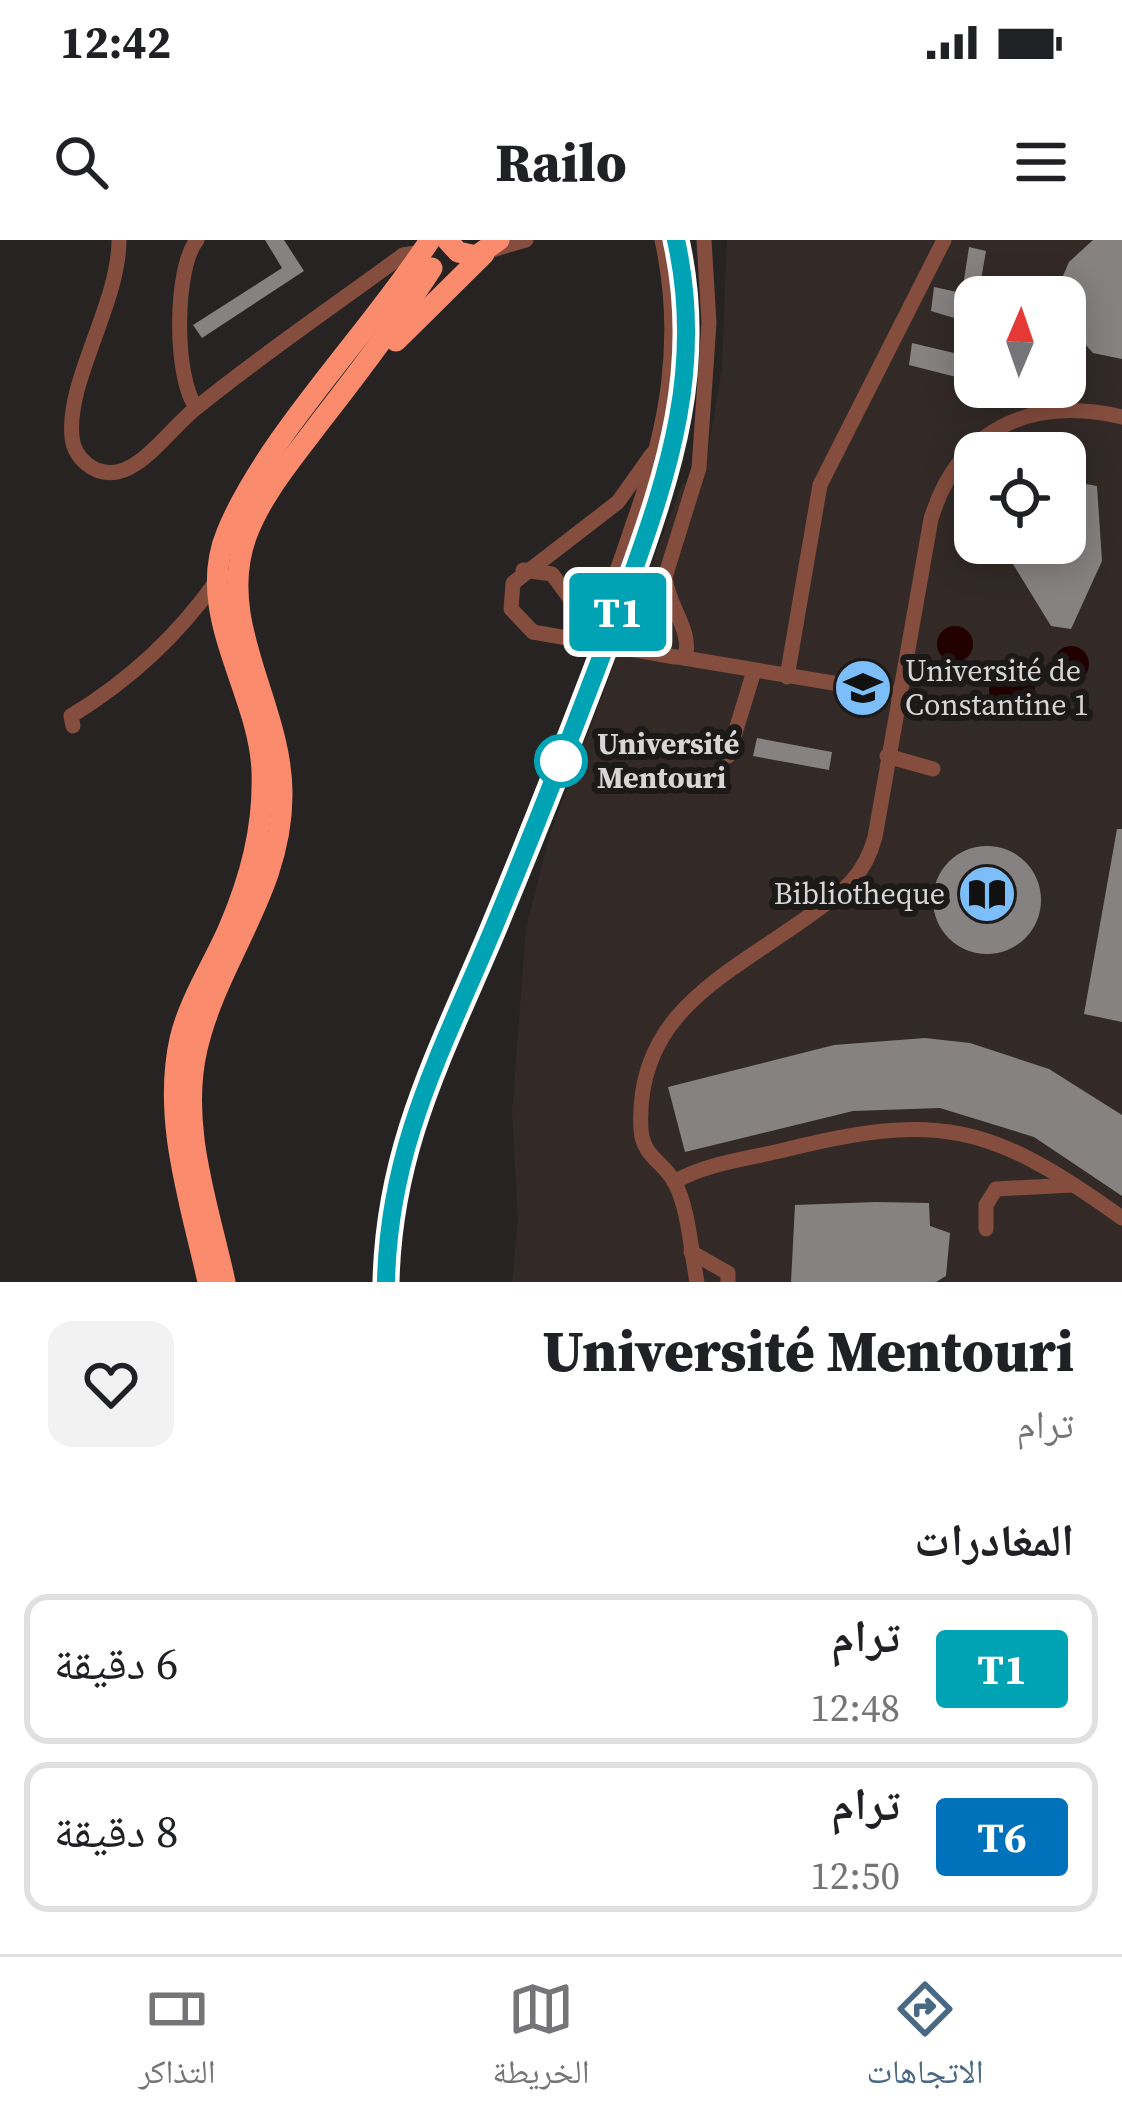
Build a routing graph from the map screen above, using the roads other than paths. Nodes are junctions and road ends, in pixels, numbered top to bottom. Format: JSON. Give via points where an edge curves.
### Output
{"nodes":[{"id":1,"x":119,"y":240,"type":"edge"},
{"id":2,"x":197,"y":240,"type":"edge"},
{"id":3,"x":447,"y":240,"type":"edge"},
{"id":4,"x":526,"y":240,"type":"edge"},
{"id":5,"x":662,"y":240,"type":"edge"},
{"id":6,"x":704,"y":240,"type":"edge"},
{"id":7,"x":944,"y":240,"type":"edge"},
{"id":8,"x":492,"y":248,"type":"edge"},
{"id":9,"x":428,"y":253,"type":"edge"},
{"id":10,"x":196,"y":407,"type":"junction"},
{"id":11,"x":1122,"y":416,"type":"edge"},
{"id":12,"x":662,"y":442,"type":"junction"},
{"id":13,"x":257,"y":514,"type":"junction"},
{"id":14,"x":523,"y":570,"type":"junction"},
{"id":15,"x":218,"y":578,"type":"junction"},
{"id":16,"x":680,"y":658,"type":"junction"},
{"id":17,"x":754,"y":671,"type":"junction"},
{"id":18,"x":787,"y":677,"type":"junction"},
{"id":19,"x":898,"y":694,"type":"junction"},
{"id":20,"x":74,"y":726,"type":"dead end"},
{"id":21,"x":728,"y":756,"type":"dead end"},
{"id":22,"x":887,"y":756,"type":"junction"},
{"id":23,"x":933,"y":769,"type":"dead end"},
{"id":24,"x":674,"y":1182,"type":"junction"},
{"id":25,"x":1076,"y":1185,"type":"junction"},
{"id":26,"x":1122,"y":1218,"type":"edge"},
{"id":27,"x":986,"y":1229,"type":"dead end"},
{"id":28,"x":691,"y":1252,"type":"junction"},
{"id":29,"x":208,"y":1282,"type":"edge"},
{"id":30,"x":225,"y":1282,"type":"edge"},
{"id":31,"x":697,"y":1282,"type":"edge"},
{"id":32,"x":728,"y":1282,"type":"edge"}],
"edges":[{"from":1,"to":10,"type":"street","via":[[72,421],[75,451],[93,469],[118,472]]},
{"from":2,"to":10,"type":"street","via":[[186,262],[179,351]]},
{"from":3,"to":8,"type":"highway","via":[[466,256]]},
{"from":4,"to":8,"type":"street"},
{"from":5,"to":12,"type":"street","via":[[674,335]]},
{"from":6,"to":16,"type":"street","via":[[709,323],[699,468],[665,578],[689,643]]},
{"from":7,"to":18,"type":"street","via":[[820,485]]},
{"from":8,"to":13,"type":"highway","via":[[397,340]]},
{"from":9,"to":10,"type":"street","via":[[403,255]]},
{"from":9,"to":13,"type":"highway"},
{"from":9,"to":15,"type":"highway","via":[[250,491],[226,534]]},
{"from":11,"to":19,"type":"street","via":[[1077,408],[1032,413],[992,432],[961,460],[931,519]]},
{"from":12,"to":14,"type":"street","via":[[618,502]]},
{"from":12,"to":14,"type":"street","via":[[597,610],[580,615],[552,574]]},
{"from":13,"to":30,"type":"highway","via":[[236,574],[238,611],[277,736],[281,831],[266,890],[213,1004],[193,1072],[194,1133]]},
{"from":14,"to":16,"type":"street","bridge":true,"via":[[510,602],[533,632]]},
{"from":15,"to":20,"type":"street","via":[[186,624],[71,716]]},
{"from":15,"to":29,"type":"highway","via":[[220,614],[262,769],[251,870],[185,1023],[176,1067],[179,1143]]},
{"from":16,"to":17,"type":"street"},
{"from":17,"to":18,"type":"street"},
{"from":17,"to":21,"type":"street"},
{"from":18,"to":19,"type":"street"},
{"from":19,"to":22,"type":"street"},
{"from":22,"to":23,"type":"street"},
{"from":22,"to":24,"type":"street","via":[[875,837],[858,878],[689,1004],[653,1046],[642,1137]]},
{"from":24,"to":25,"type":"street","via":[[865,1129],[916,1126],[976,1135]]},
{"from":24,"to":28,"type":"street"},
{"from":25,"to":26,"type":"street"},
{"from":25,"to":27,"type":"street","via":[[996,1189]]},
{"from":28,"to":31,"type":"street"},
{"from":28,"to":32,"type":"street","via":[[728,1273]]}]}
